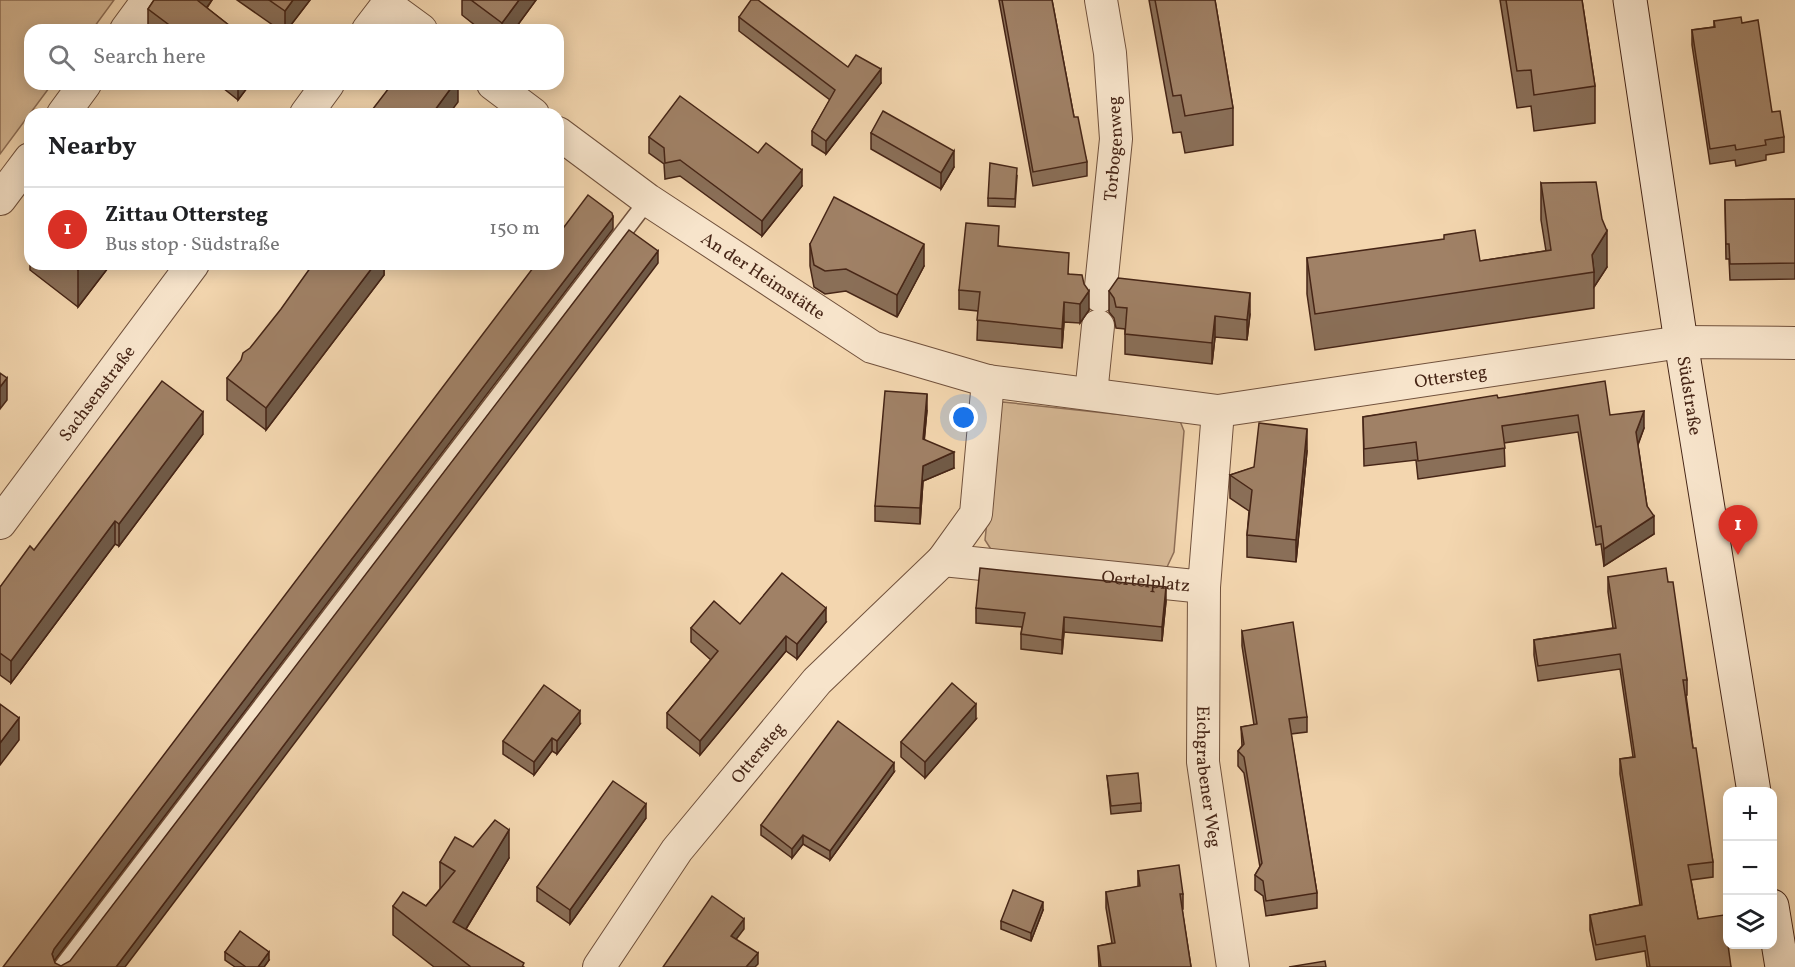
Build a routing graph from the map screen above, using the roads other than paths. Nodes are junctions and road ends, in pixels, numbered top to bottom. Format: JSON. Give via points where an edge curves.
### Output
{"nodes":[{"id":1,"x":148,"y":0,"type":"edge"},
{"id":2,"x":1101,"y":0,"type":"edge"},
{"id":3,"x":1630,"y":0,"type":"edge"},
{"id":4,"x":389,"y":2,"type":"edge"},
{"id":5,"x":130,"y":24,"type":"edge"},
{"id":6,"x":372,"y":24,"type":"edge"},
{"id":7,"x":414,"y":24,"type":"edge"},
{"id":8,"x":81,"y":90,"type":"edge"},
{"id":9,"x":324,"y":90,"type":"edge"},
{"id":10,"x":501,"y":90,"type":"edge"},
{"id":11,"x":68,"y":108,"type":"edge"},
{"id":12,"x":310,"y":108,"type":"edge"},
{"id":13,"x":525,"y":108,"type":"edge"},
{"id":14,"x":564,"y":137,"type":"edge"},
{"id":15,"x":24,"y":167,"type":"edge"},
{"id":16,"x":0,"y":199,"type":"edge"},
{"id":17,"x":648,"y":200,"type":"junction"},
{"id":18,"x":190,"y":270,"type":"edge"},
{"id":19,"x":1681,"y":342,"type":"junction"},
{"id":20,"x":1795,"y":343,"type":"edge"},
{"id":21,"x":988,"y":381,"type":"junction"},
{"id":22,"x":1091,"y":394,"type":"junction"},
{"id":23,"x":1218,"y":411,"type":"junction"},
{"id":24,"x":0,"y":523,"type":"edge"},
{"id":25,"x":943,"y":560,"type":"junction"},
{"id":26,"x":1204,"y":587,"type":"junction"},
{"id":27,"x":1753,"y":787,"type":"edge"},
{"id":28,"x":1777,"y":933,"type":"edge"},
{"id":29,"x":62,"y":967,"type":"edge"},
{"id":30,"x":599,"y":967,"type":"edge"},
{"id":31,"x":1233,"y":967,"type":"edge"},
{"id":32,"x":1782,"y":967,"type":"edge"}],
"edges":[{"from":1,"to":5,"type":"street"},
{"from":2,"to":22,"type":"street","name":"Torbogenweg","via":[[1110,53],[1116,139]]},
{"from":3,"to":19,"type":"main road","name":"Südstraße"},
{"from":4,"to":6,"type":"street"},
{"from":4,"to":7,"type":"street"},
{"from":8,"to":11,"type":"street"},
{"from":9,"to":12,"type":"street"},
{"from":10,"to":13,"type":"street"},
{"from":14,"to":17,"type":"street","name":"An der Heimstätte"},
{"from":15,"to":16,"type":"street"},
{"from":17,"to":21,"type":"street","name":"An der Heimstätte","via":[[872,347]]},
{"from":17,"to":29,"type":"lane"},
{"from":18,"to":24,"type":"street","name":"Sachsenstraße"},
{"from":19,"to":20,"type":"street","name":"Ottersteg"},
{"from":19,"to":23,"type":"street","name":"Ottersteg"},
{"from":19,"to":27,"type":"main road","name":"Südstraße"},
{"from":21,"to":22,"type":"street"},
{"from":21,"to":25,"type":"street","via":[[976,514]]},
{"from":22,"to":23,"type":"street"},
{"from":23,"to":26,"type":"street","name":"Oertelplatz"},
{"from":25,"to":26,"type":"street","name":"Oertelplatz"},
{"from":25,"to":30,"type":"street","name":"Ottersteg","via":[[817,681],[677,850]]},
{"from":26,"to":31,"type":"street","name":"Eichgrabener Weg","via":[[1203,762]]},
{"from":28,"to":32,"type":"main road"}]}
